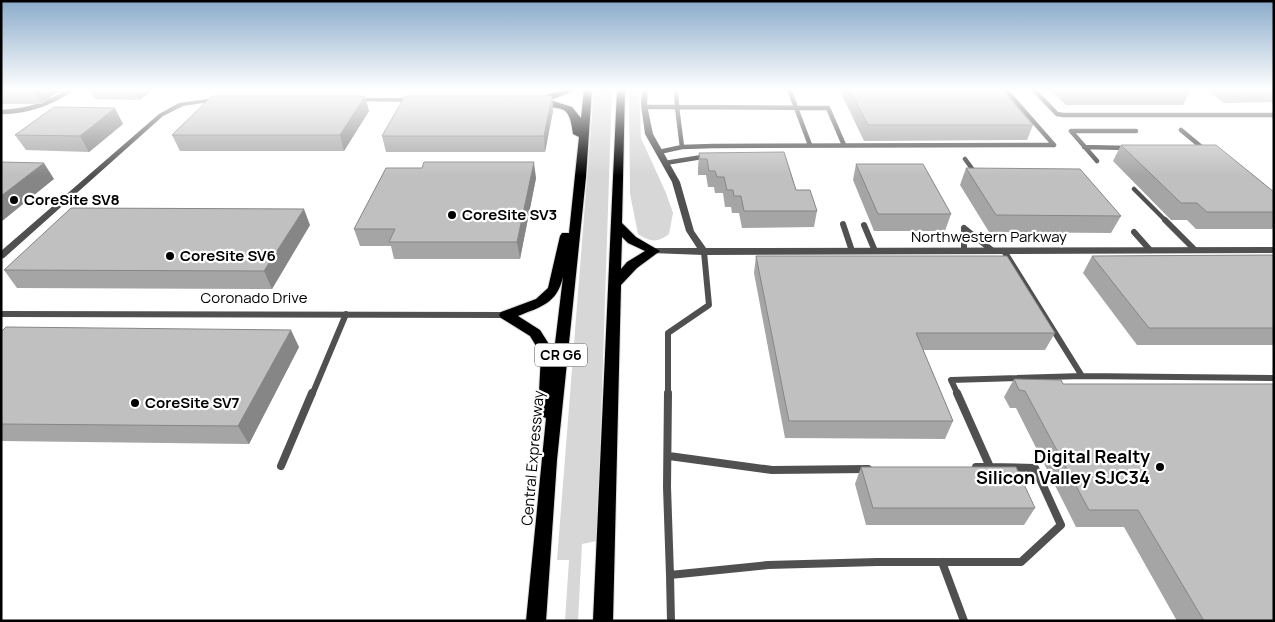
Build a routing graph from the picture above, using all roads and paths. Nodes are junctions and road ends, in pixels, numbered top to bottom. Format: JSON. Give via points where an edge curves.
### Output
{"nodes":[{"id":1,"x":158,"y":118,"type":"edge"},
{"id":2,"x":576,"y":118,"type":"edge"},
{"id":3,"x":585,"y":118,"type":"edge"},
{"id":4,"x":619,"y":118,"type":"edge"},
{"id":5,"x":647,"y":118,"type":"edge"},
{"id":6,"x":678,"y":118,"type":"edge"},
{"id":7,"x":800,"y":118,"type":"edge"},
{"id":8,"x":832,"y":118,"type":"edge"},
{"id":9,"x":1030,"y":118,"type":"edge"},
{"id":10,"x":1181,"y":130,"type":"dead end"},
{"id":11,"x":1136,"y":131,"type":"dead end"},
{"id":12,"x":810,"y":145,"type":"junction"},
{"id":13,"x":844,"y":145,"type":"junction"},
{"id":14,"x":682,"y":147,"type":"junction"},
{"id":15,"x":1084,"y":148,"type":"junction"},
{"id":16,"x":1131,"y":148,"type":"edge"},
{"id":17,"x":1194,"y":148,"type":"edge"},
{"id":18,"x":1202,"y":148,"type":"junction"},
{"id":19,"x":659,"y":152,"type":"junction"},
{"id":20,"x":1209,"y":154,"type":"edge"},
{"id":21,"x":702,"y":157,"type":"edge"},
{"id":22,"x":965,"y":159,"type":"dead end"},
{"id":23,"x":1097,"y":161,"type":"dead end"},
{"id":24,"x":665,"y":163,"type":"junction"},
{"id":25,"x":580,"y":177,"type":"junction"},
{"id":26,"x":978,"y":177,"type":"edge"},
{"id":27,"x":1134,"y":189,"type":"dead end"},
{"id":28,"x":616,"y":223,"type":"junction"},
{"id":29,"x":843,"y":224,"type":"dead end"},
{"id":30,"x":864,"y":225,"type":"dead end"},
{"id":31,"x":1134,"y":232,"type":"dead end"},
{"id":32,"x":1150,"y":250,"type":"junction"},
{"id":33,"x":1195,"y":250,"type":"junction"},
{"id":34,"x":1274,"y":250,"type":"edge"},
{"id":35,"x":654,"y":251,"type":"junction"},
{"id":36,"x":852,"y":251,"type":"junction"},
{"id":37,"x":875,"y":251,"type":"junction"},
{"id":38,"x":964,"y":251,"type":"junction"},
{"id":39,"x":993,"y":251,"type":"junction"},
{"id":40,"x":1004,"y":251,"type":"junction"},
{"id":41,"x":704,"y":252,"type":"junction"},
{"id":42,"x":1,"y":256,"type":"edge"},
{"id":43,"x":614,"y":285,"type":"junction"},
{"id":44,"x":1,"y":314,"type":"edge"},
{"id":45,"x":346,"y":314,"type":"junction"},
{"id":46,"x":506,"y":315,"type":"junction"},
{"id":47,"x":1082,"y":376,"type":"junction"},
{"id":48,"x":1274,"y":378,"type":"edge"},
{"id":49,"x":669,"y":456,"type":"junction"},
{"id":50,"x":549,"y":460,"type":"junction"},
{"id":51,"x":280,"y":466,"type":"dead end"},
{"id":52,"x":970,"y":467,"type":"edge"},
{"id":53,"x":990,"y":467,"type":"junction"},
{"id":54,"x":881,"y":468,"type":"edge"},
{"id":55,"x":942,"y":562,"type":"junction"},
{"id":56,"x":670,"y":575,"type":"junction"},
{"id":57,"x":536,"y":621,"type":"edge"},
{"id":58,"x":603,"y":621,"type":"edge"},
{"id":59,"x":671,"y":621,"type":"edge"},
{"id":60,"x":964,"y":621,"type":"edge"}],
"edges":[{"from":1,"to":42,"type":"street"},
{"from":2,"to":25,"type":"highway"},
{"from":3,"to":25,"type":"highway","name":"Central Expressway","number":"CR G6"},
{"from":4,"to":28,"type":"highway"},
{"from":5,"to":19,"type":"street","via":[[649,134]]},
{"from":6,"to":14,"type":"lane"},
{"from":7,"to":12,"type":"lane"},
{"from":8,"to":13,"type":"lane"},
{"from":9,"to":13,"type":"lane","via":[[1054,145]]},
{"from":10,"to":18,"type":"lane"},
{"from":11,"to":15,"type":"lane","via":[[1072,131]]},
{"from":12,"to":13,"type":"lane"},
{"from":12,"to":14,"type":"lane"},
{"from":14,"to":19,"type":"lane"},
{"from":15,"to":16,"type":"lane"},
{"from":15,"to":23,"type":"lane"},
{"from":17,"to":18,"type":"lane"},
{"from":18,"to":20,"type":"lane"},
{"from":19,"to":24,"type":"street"},
{"from":21,"to":24,"type":"lane"},
{"from":22,"to":26,"type":"lane"},
{"from":24,"to":41,"type":"street","via":[[676,182],[690,231]]},
{"from":25,"to":46,"type":"highway","via":[[554,289],[540,302]]},
{"from":25,"to":50,"type":"highway","name":"Central Expressway","number":"CR G6"},
{"from":27,"to":33,"type":"lane"},
{"from":28,"to":35,"type":"highway","via":[[632,240]]},
{"from":28,"to":43,"type":"highway"},
{"from":29,"to":36,"type":"lane"},
{"from":30,"to":37,"type":"lane"},
{"from":31,"to":32,"type":"lane"},
{"from":32,"to":33,"type":"street","name":"Northwestern Parkway"},
{"from":32,"to":40,"type":"street","name":"Northwestern Parkway"},
{"from":33,"to":34,"type":"street","name":"Northwestern Parkway"},
{"from":35,"to":41,"type":"street","name":"Northwestern Parkway"},
{"from":35,"to":43,"type":"highway","via":[[632,265]]},
{"from":36,"to":37,"type":"street","name":"Northwestern Parkway"},
{"from":36,"to":41,"type":"street","name":"Northwestern Parkway"},
{"from":37,"to":38,"type":"street","name":"Northwestern Parkway"},
{"from":38,"to":39,"type":"street","name":"Northwestern Parkway"},
{"from":38,"to":39,"type":"lane","via":[[964,228]]},
{"from":39,"to":40,"type":"street","name":"Northwestern Parkway"},
{"from":40,"to":47,"type":"lane"},
{"from":41,"to":49,"type":"lane","via":[[709,305],[668,333]]},
{"from":43,"to":58,"type":"highway"},
{"from":44,"to":45,"type":"street","name":"Coronado Drive"},
{"from":45,"to":46,"type":"street","name":"Coronado Drive"},
{"from":45,"to":51,"type":"lane"},
{"from":46,"to":50,"type":"highway","via":[[535,332],[548,354],[545,443]]},
{"from":47,"to":48,"type":"lane"},
{"from":47,"to":53,"type":"lane","via":[[951,380]]},
{"from":49,"to":54,"type":"lane","via":[[772,470]]},
{"from":49,"to":56,"type":"lane"},
{"from":50,"to":57,"type":"highway","name":"Central Expressway","number":"CR G6"},
{"from":52,"to":53,"type":"lane"},
{"from":53,"to":55,"type":"lane","via":[[1035,468],[1061,525],[1021,562]]},
{"from":55,"to":56,"type":"lane","via":[[768,565]]},
{"from":55,"to":60,"type":"lane"},
{"from":56,"to":59,"type":"lane"}]}
